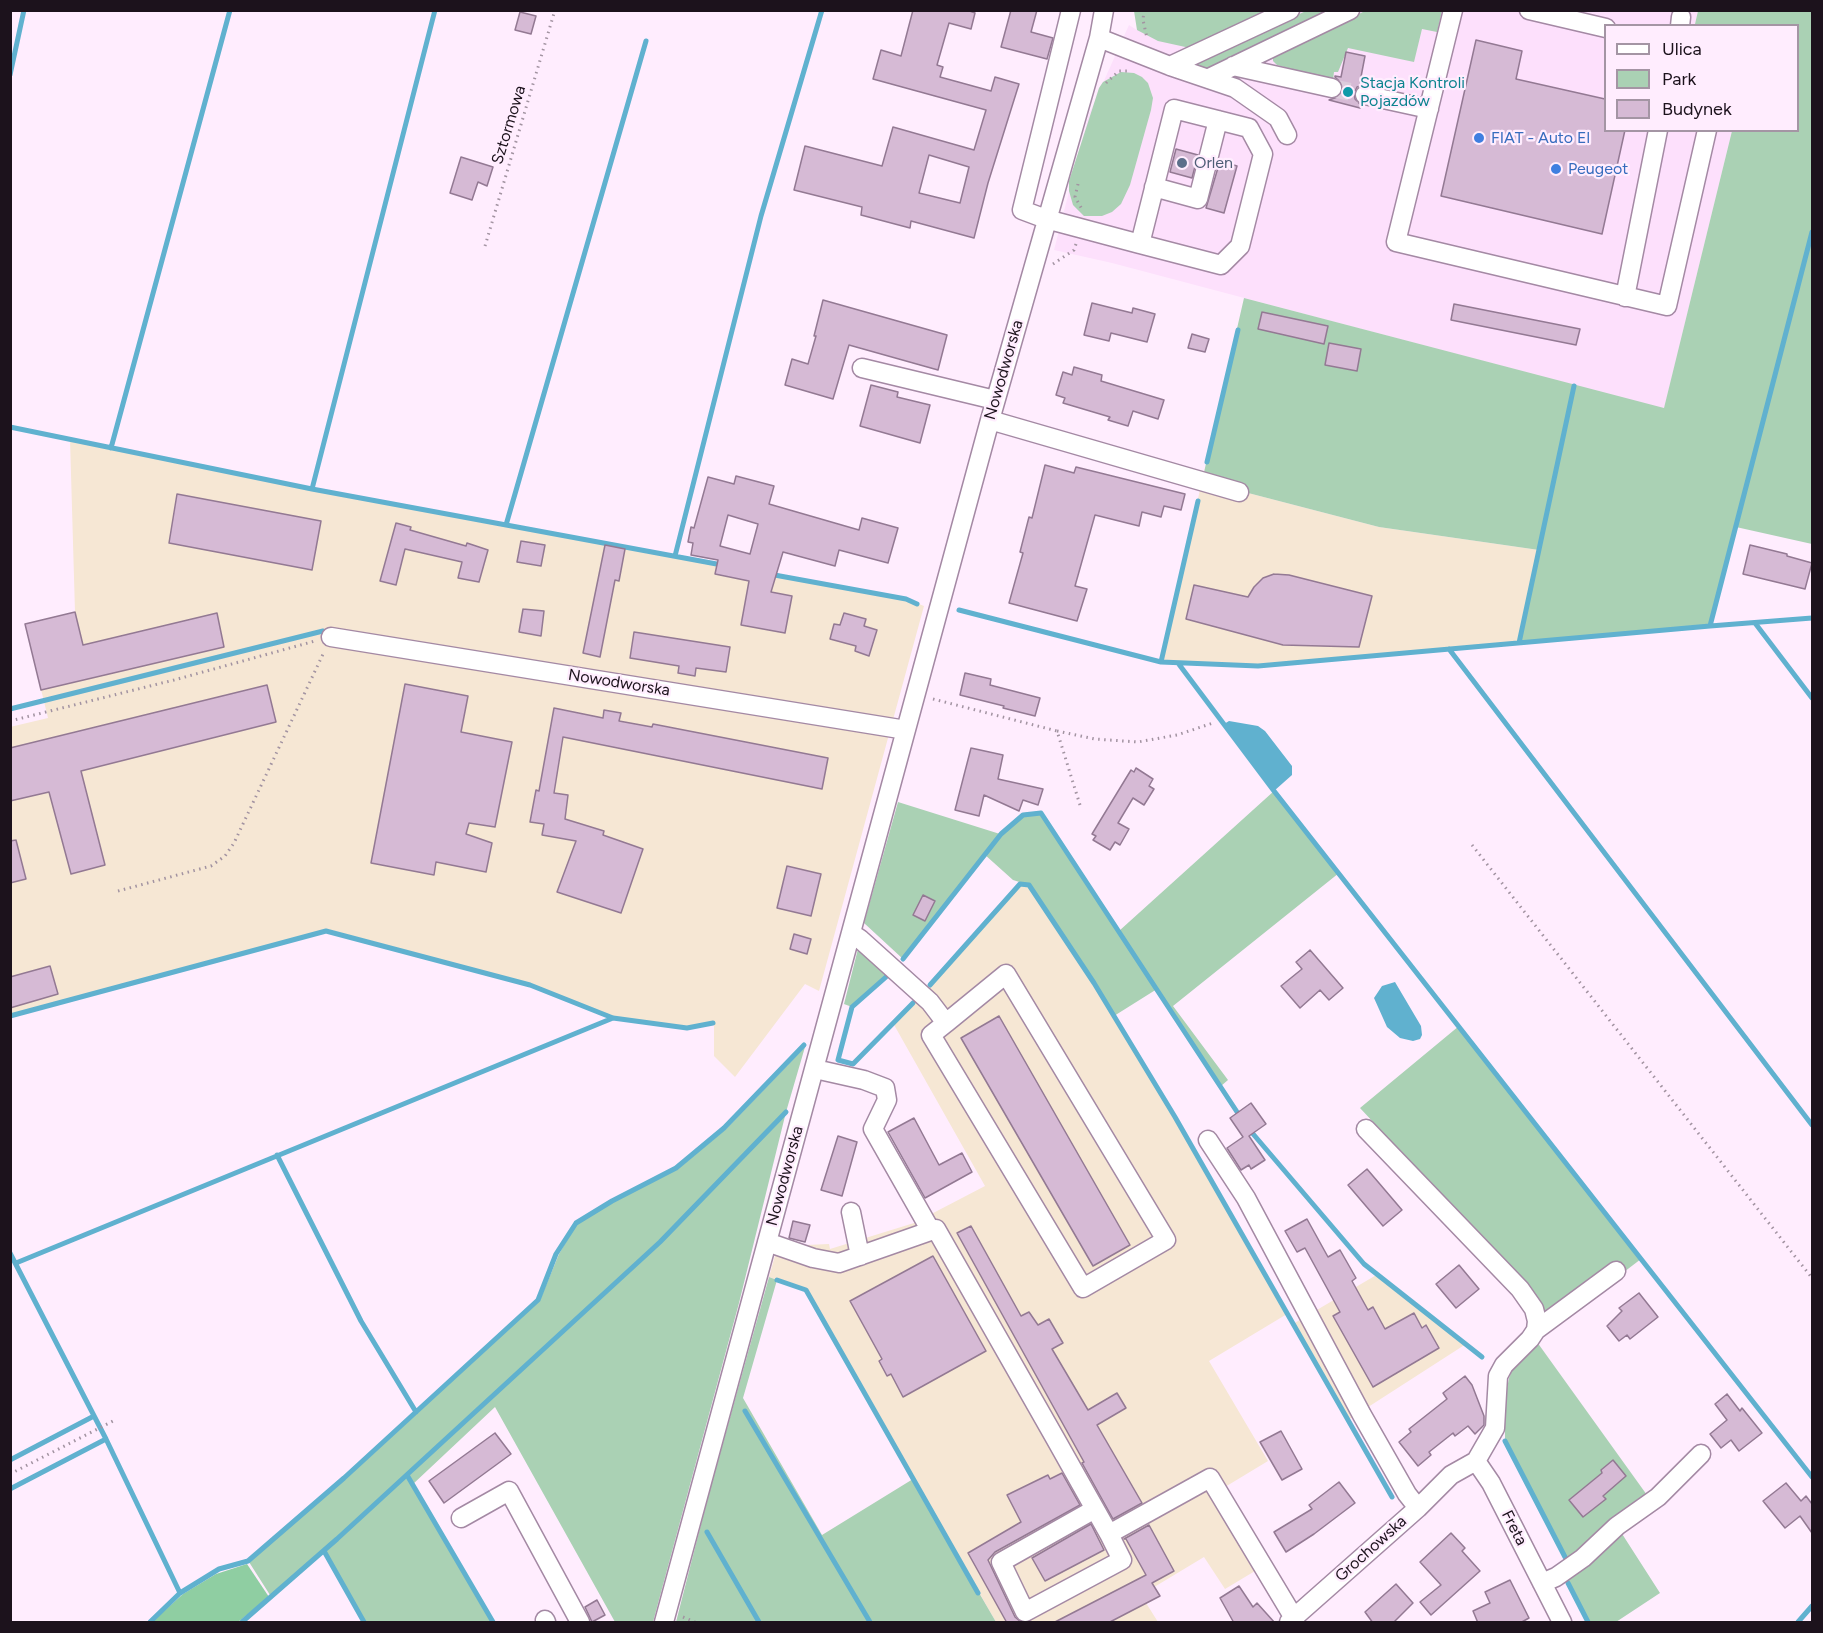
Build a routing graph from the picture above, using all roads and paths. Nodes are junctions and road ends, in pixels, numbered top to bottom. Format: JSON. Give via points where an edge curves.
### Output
{"nodes":[{"id":1,"x":555,"y":10,"type":"edge"},
{"id":2,"x":1071,"y":10,"type":"edge"},
{"id":3,"x":1104,"y":10,"type":"edge"},
{"id":4,"x":1115,"y":10,"type":"edge"},
{"id":5,"x":1144,"y":10,"type":"edge"},
{"id":6,"x":1290,"y":10,"type":"edge"},
{"id":7,"x":1350,"y":10,"type":"edge"},
{"id":8,"x":1453,"y":10,"type":"edge"},
{"id":9,"x":1529,"y":10,"type":"edge"},
{"id":10,"x":1604,"y":28,"type":"edge"},
{"id":11,"x":1099,"y":38,"type":"junction"},
{"id":12,"x":1143,"y":54,"type":"junction"},
{"id":13,"x":1170,"y":66,"type":"junction"},
{"id":14,"x":1233,"y":66,"type":"junction"},
{"id":15,"x":1209,"y":78,"type":"junction"},
{"id":16,"x":1106,"y":83,"type":"dead end"},
{"id":17,"x":1332,"y":88,"type":"tunnel mouth"},
{"id":18,"x":1365,"y":95,"type":"tunnel mouth"},
{"id":19,"x":1429,"y":109,"type":"junction"},
{"id":20,"x":1218,"y":120,"type":"junction"},
{"id":21,"x":1658,"y":132,"type":"edge"},
{"id":22,"x":1707,"y":132,"type":"edge"},
{"id":23,"x":1287,"y":135,"type":"dead end"},
{"id":24,"x":1079,"y":174,"type":"dead end"},
{"id":25,"x":1154,"y":187,"type":"junction"},
{"id":26,"x":1046,"y":219,"type":"junction"},
{"id":27,"x":1079,"y":228,"type":"junction"},
{"id":28,"x":1140,"y":244,"type":"junction"},
{"id":29,"x":485,"y":246,"type":"dead end"},
{"id":30,"x":1050,"y":271,"type":"dead end"},
{"id":31,"x":1625,"y":297,"type":"junction"},
{"id":32,"x":862,"y":368,"type":"dead end"},
{"id":33,"x":995,"y":400,"type":"junction"},
{"id":34,"x":990,"y":420,"type":"junction"},
{"id":35,"x":1239,"y":492,"type":"dead end"},
{"id":36,"x":331,"y":637,"type":"junction"},
{"id":37,"x":915,"y":694,"type":"junction"},
{"id":38,"x":10,"y":721,"type":"edge"},
{"id":39,"x":1213,"y":723,"type":"dead end"},
{"id":40,"x":906,"y":730,"type":"junction"},
{"id":41,"x":1057,"y":731,"type":"junction"},
{"id":42,"x":1080,"y":805,"type":"dead end"},
{"id":43,"x":1472,"y":844,"type":"dead end"},
{"id":44,"x":118,"y":891,"type":"dead end"},
{"id":45,"x":852,"y":933,"type":"junction"},
{"id":46,"x":946,"y":1023,"type":"junction"},
{"id":47,"x":815,"y":1069,"type":"junction"},
{"id":48,"x":1366,"y":1129,"type":"dead end"},
{"id":49,"x":1208,"y":1140,"type":"dead end"},
{"id":50,"x":851,"y":1212,"type":"dead end"},
{"id":51,"x":931,"y":1232,"type":"junction"},
{"id":52,"x":767,"y":1242,"type":"junction"},
{"id":53,"x":860,"y":1256,"type":"junction"},
{"id":54,"x":1616,"y":1271,"type":"dead end"},
{"id":55,"x":1812,"y":1278,"type":"edge"},
{"id":56,"x":1536,"y":1330,"type":"junction"},
{"id":57,"x":112,"y":1421,"type":"dead end"},
{"id":58,"x":1701,"y":1454,"type":"dead end"},
{"id":59,"x":1476,"y":1461,"type":"junction"},
{"id":60,"x":10,"y":1474,"type":"edge"},
{"id":61,"x":1418,"y":1508,"type":"junction"},
{"id":62,"x":1095,"y":1509,"type":"junction"},
{"id":63,"x":461,"y":1518,"type":"dead end"},
{"id":64,"x":1108,"y":1534,"type":"junction"},
{"id":65,"x":1542,"y":1583,"type":"junction"},
{"id":66,"x":1292,"y":1620,"type":"edge"},
{"id":67,"x":580,"y":1623,"type":"edge"},
{"id":68,"x":664,"y":1623,"type":"edge"},
{"id":69,"x":1562,"y":1623,"type":"edge"}],
"edges":[{"from":1,"to":29,"type":"path","name":"Sztormowa"},
{"from":2,"to":26,"type":"street","via":[[1022,210]]},
{"from":3,"to":11,"type":"street","name":"Nowodworska"},
{"from":4,"to":11,"type":"street"},
{"from":5,"to":12,"type":"path","via":[[1147,39]]},
{"from":6,"to":13,"type":"street"},
{"from":7,"to":14,"type":"street"},
{"from":8,"to":19,"type":"street"},
{"from":9,"to":10,"type":"street"},
{"from":11,"to":12,"type":"street"},
{"from":11,"to":26,"type":"street","name":"Nowodworska"},
{"from":12,"to":13,"type":"street"},
{"from":12,"to":16,"type":"path","via":[[1135,71],[1119,71]]},
{"from":13,"to":15,"type":"street"},
{"from":14,"to":15,"type":"street"},
{"from":14,"to":17,"type":"street"},
{"from":15,"to":23,"type":"street","via":[[1235,88],[1278,118]]},
{"from":18,"to":19,"type":"street"},
{"from":19,"to":31,"type":"street","via":[[1396,242]]},
{"from":20,"to":25,"type":"street","via":[[1174,109]]},
{"from":20,"to":25,"type":"street","via":[[1198,199]]},
{"from":20,"to":28,"type":"street","via":[[1249,128],[1263,154],[1240,246],[1221,265]]},
{"from":21,"to":31,"type":"street"},
{"from":22,"to":31,"type":"street","via":[[1667,306]]},
{"from":24,"to":27,"type":"path","via":[[1075,197],[1084,212]]},
{"from":25,"to":28,"type":"street"},
{"from":26,"to":27,"type":"street"},
{"from":26,"to":33,"type":"street","name":"Nowodworska"},
{"from":27,"to":28,"type":"street"},
{"from":27,"to":30,"type":"path","via":[[1074,250],[1053,264]]},
{"from":32,"to":33,"type":"street"},
{"from":33,"to":34,"type":"street","name":"Nowodworska"},
{"from":34,"to":35,"type":"street"},
{"from":34,"to":37,"type":"street","name":"Nowodworska"},
{"from":36,"to":38,"type":"path"},
{"from":36,"to":40,"type":"street","name":"Nowodworska"},
{"from":36,"to":44,"type":"path","via":[[225,856],[211,866]]},
{"from":37,"to":40,"type":"street","name":"Nowodworska"},
{"from":37,"to":41,"type":"path"},
{"from":39,"to":41,"type":"path","via":[[1138,742]]},
{"from":40,"to":45,"type":"street","name":"Nowodworska"},
{"from":41,"to":42,"type":"path"},
{"from":43,"to":55,"type":"path"},
{"from":45,"to":46,"type":"street","via":[[930,1002]]},
{"from":45,"to":47,"type":"street","name":"Nowodworska"},
{"from":46,"to":46,"type":"street","via":[[1006,974],[1166,1240],[1083,1288],[932,1035]]},
{"from":47,"to":51,"type":"street","via":[[885,1088],[887,1100],[873,1129]]},
{"from":47,"to":52,"type":"street","name":"Nowodworska"},
{"from":48,"to":56,"type":"street","via":[[1520,1289],[1534,1309]]},
{"from":49,"to":61,"type":"street","via":[[1246,1198],[1362,1415]]},
{"from":50,"to":53,"type":"street"},
{"from":51,"to":53,"type":"street"},
{"from":51,"to":62,"type":"street","via":[[936,1229]]},
{"from":52,"to":53,"type":"street","via":[[839,1263]]},
{"from":52,"to":68,"type":"street","name":"Nowodworska"},
{"from":54,"to":56,"type":"street"},
{"from":56,"to":59,"type":"street","via":[[1498,1376],[1495,1428]]},
{"from":57,"to":60,"type":"path"},
{"from":58,"to":65,"type":"street","via":[[1658,1497],[1617,1526],[1583,1558]]},
{"from":59,"to":61,"type":"street","name":"Grochowska","via":[[1451,1474]]},
{"from":59,"to":65,"type":"street","name":"Freta"},
{"from":61,"to":66,"type":"street","name":"Grochowska"},
{"from":62,"to":64,"type":"street"},
{"from":62,"to":64,"type":"street","via":[[1000,1562],[1025,1612],[1122,1560]]},
{"from":63,"to":67,"type":"street","via":[[509,1491]]},
{"from":64,"to":66,"type":"street","via":[[1210,1478]]},
{"from":65,"to":69,"type":"street","name":"Freta"}]}
